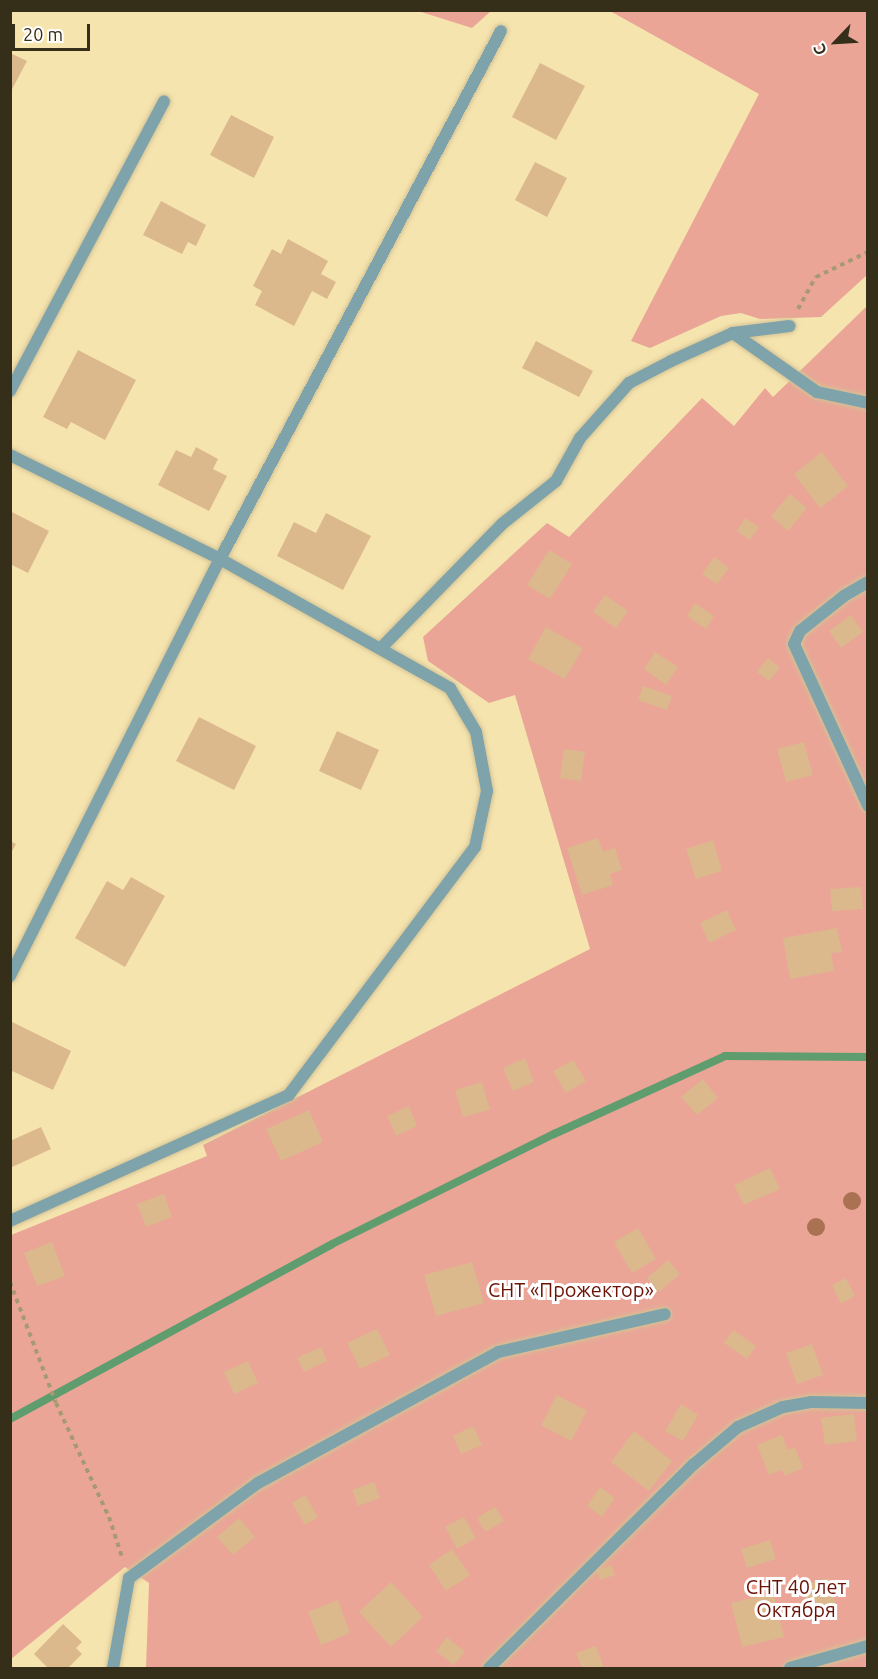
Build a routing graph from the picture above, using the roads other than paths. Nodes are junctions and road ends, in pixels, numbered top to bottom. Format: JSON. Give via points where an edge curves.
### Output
{"nodes":[{"id":1,"x":501,"y":31,"type":"dead end"},
{"id":2,"x":164,"y":101,"type":"dead end"},
{"id":3,"x":790,"y":326,"type":"road end"},
{"id":4,"x":733,"y":333,"type":"junction"},
{"id":5,"x":10,"y":392,"type":"edge"},
{"id":6,"x":867,"y":403,"type":"edge"},
{"id":7,"x":10,"y":455,"type":"edge"},
{"id":8,"x":220,"y":559,"type":"junction"},
{"id":9,"x":867,"y":582,"type":"edge"},
{"id":10,"x":381,"y":648,"type":"junction"},
{"id":11,"x":867,"y":806,"type":"edge"},
{"id":12,"x":10,"y":976,"type":"edge"},
{"id":13,"x":10,"y":1221,"type":"edge"},
{"id":14,"x":665,"y":1314,"type":"dead end"},
{"id":15,"x":867,"y":1402,"type":"edge"},
{"id":16,"x":867,"y":1646,"type":"edge"},
{"id":17,"x":113,"y":1668,"type":"edge"},
{"id":18,"x":489,"y":1668,"type":"edge"},
{"id":19,"x":790,"y":1668,"type":"edge"}],
"edges":[{"from":1,"to":8,"type":"lane"},
{"from":2,"to":5,"type":"lane"},
{"from":3,"to":4,"type":"lane"},
{"from":4,"to":6,"type":"lane","via":[[817,392]]},
{"from":4,"to":10,"type":"lane","via":[[629,383],[580,438],[556,481],[502,524]]},
{"from":7,"to":8,"type":"lane"},
{"from":8,"to":10,"type":"lane"},
{"from":8,"to":12,"type":"lane"},
{"from":9,"to":11,"type":"lane","via":[[800,631],[794,644]]},
{"from":10,"to":13,"type":"lane","via":[[450,688],[476,732],[487,791],[475,847],[289,1095]]},
{"from":14,"to":17,"type":"lane","via":[[498,1352],[258,1483],[129,1578]]},
{"from":15,"to":18,"type":"lane","via":[[811,1402],[783,1407],[738,1427],[693,1465]]},
{"from":16,"to":19,"type":"lane"}]}
